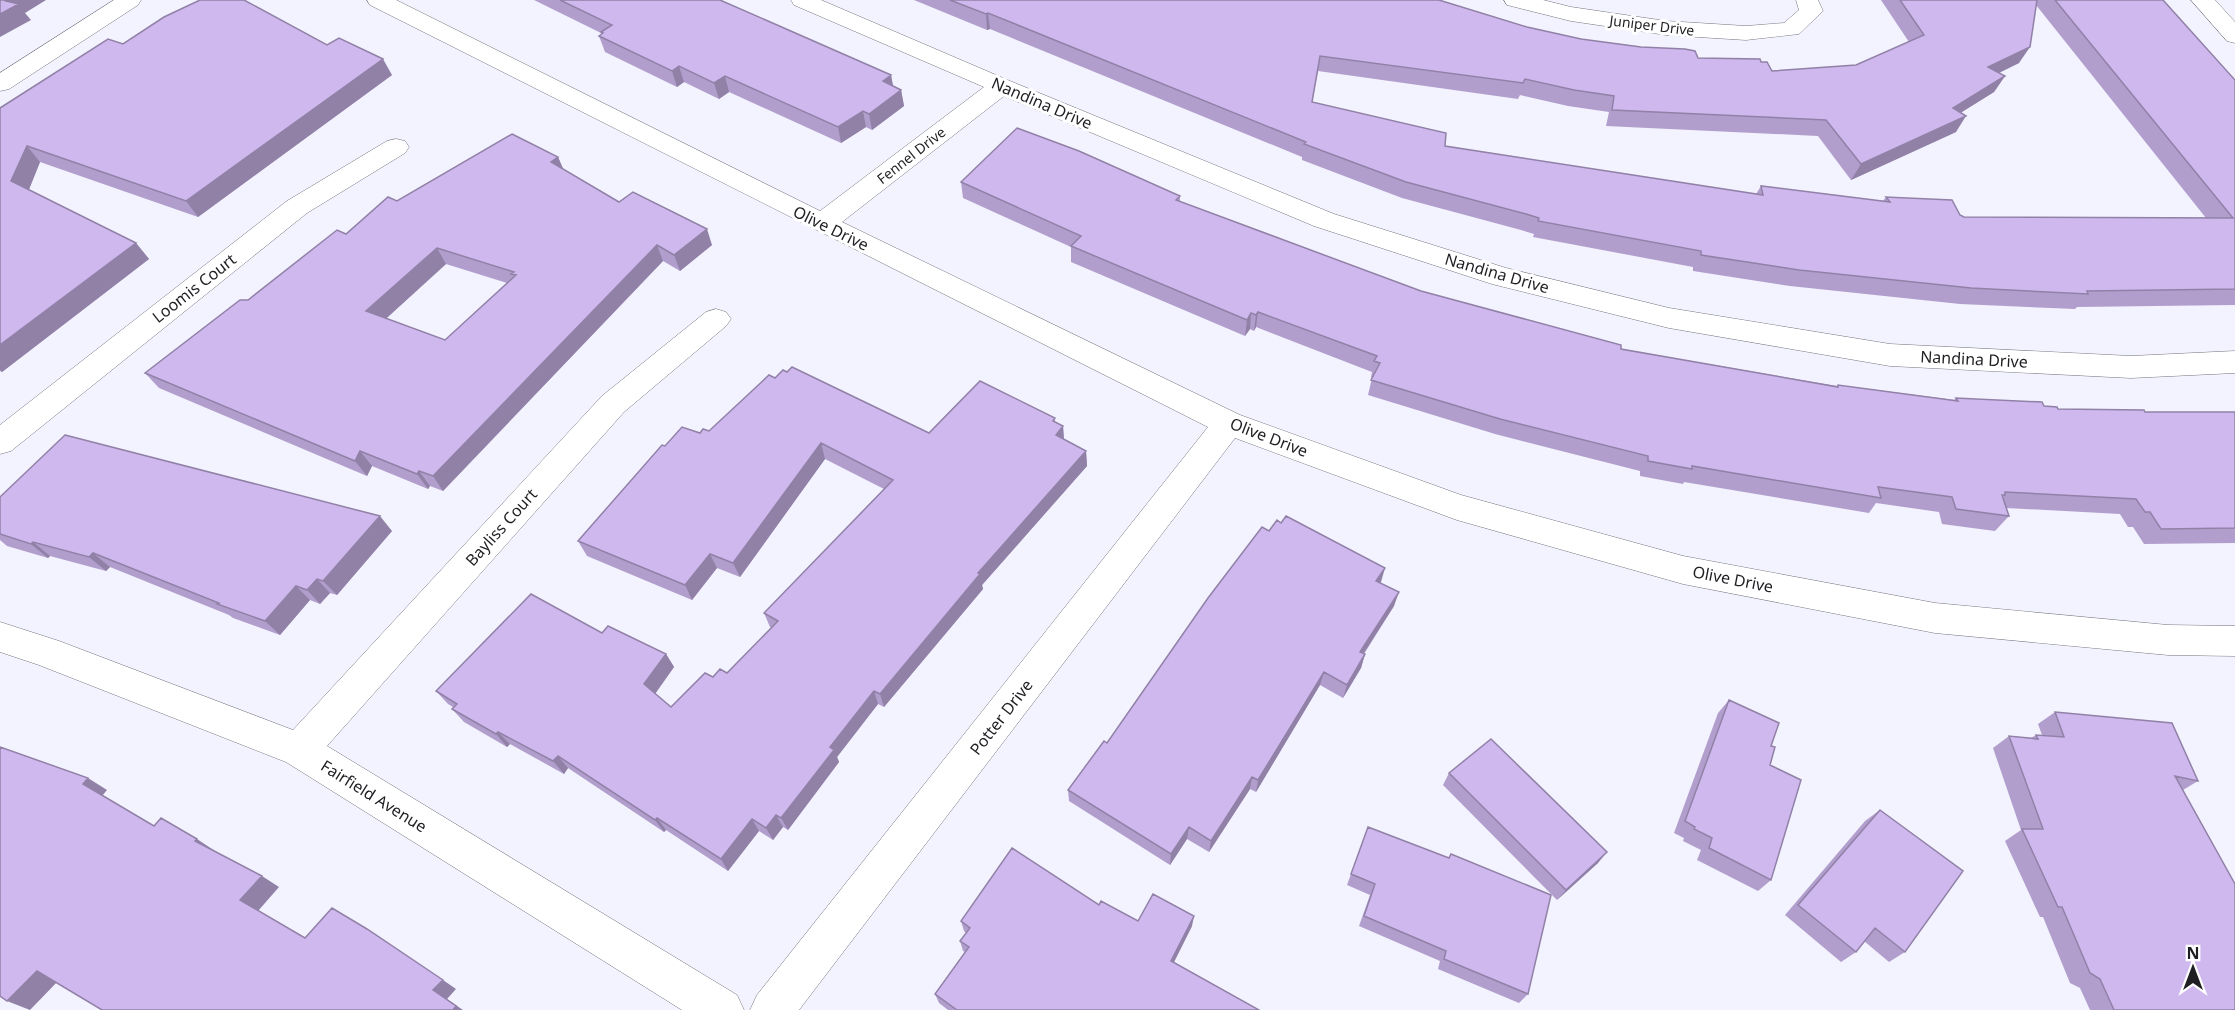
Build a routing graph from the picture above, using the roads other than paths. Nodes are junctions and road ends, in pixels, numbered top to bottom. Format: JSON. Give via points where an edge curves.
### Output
{"nodes":[{"id":1,"x":130,"y":0,"type":"edge"},
{"id":2,"x":378,"y":0,"type":"edge"},
{"id":3,"x":802,"y":0,"type":"edge"},
{"id":4,"x":1515,"y":0,"type":"edge"},
{"id":5,"x":1807,"y":0,"type":"edge"},
{"id":6,"x":2202,"y":0,"type":"edge"},
{"id":7,"x":2235,"y":36,"type":"edge"},
{"id":8,"x":0,"y":84,"type":"edge"},
{"id":9,"x":1001,"y":86,"type":"junction"},
{"id":10,"x":396,"y":147,"type":"dead end"},
{"id":11,"x":822,"y":224,"type":"junction"},
{"id":12,"x":716,"y":319,"type":"dead end"},
{"id":13,"x":2235,"y":362,"type":"edge"},
{"id":14,"x":1229,"y":423,"type":"junction"},
{"id":15,"x":0,"y":442,"type":"edge"},
{"id":16,"x":0,"y":637,"type":"edge"},
{"id":17,"x":2235,"y":641,"type":"edge"},
{"id":18,"x":299,"y":750,"type":"junction"},
{"id":19,"x":722,"y":1010,"type":"edge"},
{"id":20,"x":772,"y":1010,"type":"edge"}],
"edges":[{"from":1,"to":8,"type":"street"},
{"from":2,"to":11,"type":"street","name":"Olive Drive"},
{"from":3,"to":9,"type":"street","name":"Nandina Drive"},
{"from":4,"to":5,"type":"street","name":"Juniper Drive","via":[[1571,14],[1666,28],[1746,33],[1791,29],[1811,11]]},
{"from":6,"to":7,"type":"street"},
{"from":9,"to":11,"type":"street","name":"Fennel Drive"},
{"from":9,"to":13,"type":"street","name":"Nandina Drive","via":[[1324,220],[1502,277],[1669,318],[1890,354],[2131,367]]},
{"from":10,"to":15,"type":"street","name":"Loomis Court","via":[[297,207]]},
{"from":11,"to":14,"type":"street","name":"Olive Drive"},
{"from":12,"to":18,"type":"street","name":"Bayliss Court","via":[[613,404]]},
{"from":14,"to":17,"type":"street","name":"Olive Drive","via":[[1457,507],[1683,570],[1935,618],[2168,639]]},
{"from":14,"to":20,"type":"street","name":"Potter Drive"},
{"from":16,"to":18,"type":"street","name":"Fairfield Avenue"},
{"from":18,"to":19,"type":"street","name":"Fairfield Avenue"}]}
